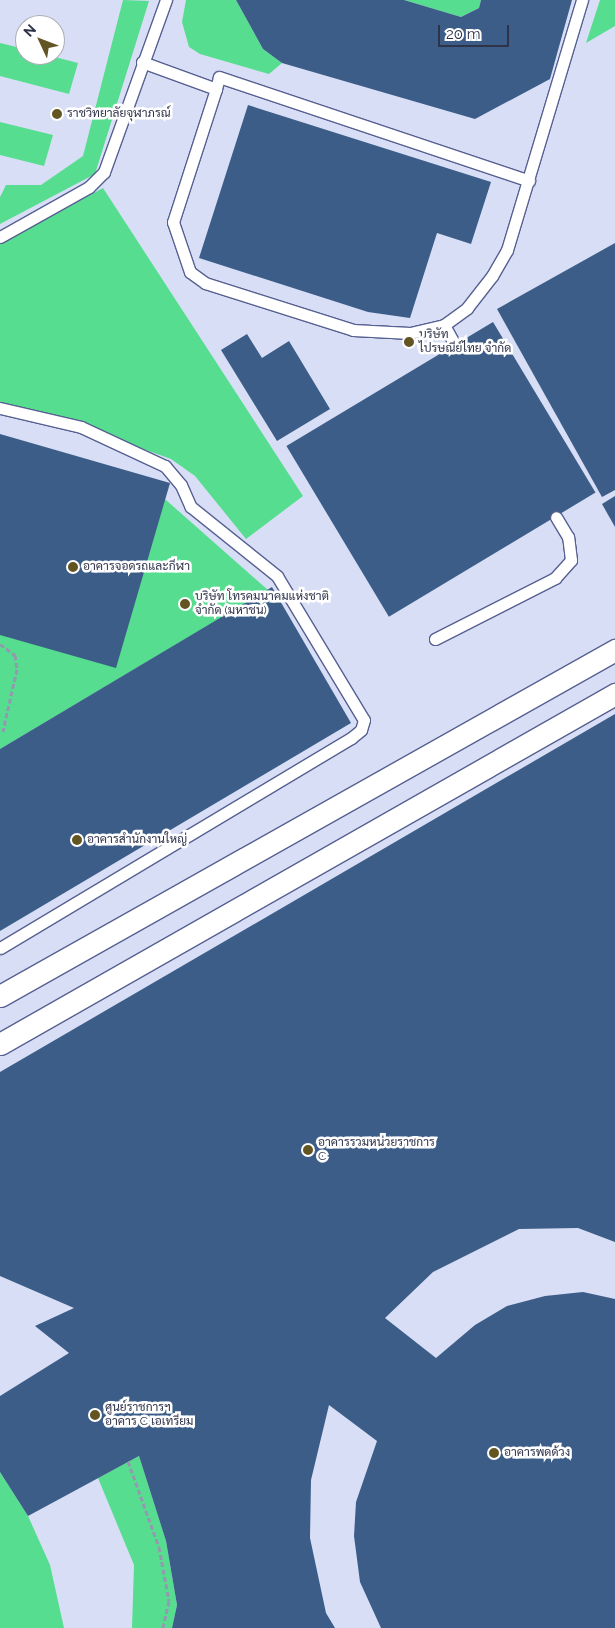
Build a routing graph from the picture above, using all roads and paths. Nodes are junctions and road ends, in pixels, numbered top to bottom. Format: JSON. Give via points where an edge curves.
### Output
{"nodes":[{"id":1,"x":166,"y":0,"type":"edge"},
{"id":2,"x":582,"y":0,"type":"edge"},
{"id":3,"x":142,"y":62,"type":"junction"},
{"id":4,"x":216,"y":89,"type":"junction"},
{"id":5,"x":529,"y":181,"type":"junction"},
{"id":6,"x":0,"y":237,"type":"edge"},
{"id":7,"x":444,"y":325,"type":"junction"},
{"id":8,"x":455,"y":345,"type":"dead end"},
{"id":9,"x":0,"y":408,"type":"edge"},
{"id":10,"x":556,"y":517,"type":"dead end"},
{"id":11,"x":435,"y":639,"type":"dead end"},
{"id":12,"x":0,"y":644,"type":"edge"},
{"id":13,"x":615,"y":650,"type":"edge"},
{"id":14,"x":615,"y":694,"type":"edge"},
{"id":15,"x":3,"y":731,"type":"dead end"},
{"id":16,"x":0,"y":948,"type":"edge"},
{"id":17,"x":0,"y":996,"type":"edge"},
{"id":18,"x":0,"y":1044,"type":"edge"},
{"id":19,"x":128,"y":1462,"type":"dead end"},
{"id":20,"x":164,"y":1628,"type":"edge"}],
"edges":[{"from":1,"to":3,"type":"lane"},
{"from":2,"to":5,"type":"lane"},
{"from":3,"to":4,"type":"lane"},
{"from":3,"to":6,"type":"lane","via":[[104,172],[88,187]]},
{"from":4,"to":5,"type":"lane","via":[[219,77]]},
{"from":4,"to":7,"type":"lane","via":[[173,222],[190,272],[205,283],[353,330],[410,333]]},
{"from":5,"to":7,"type":"lane","via":[[506,250],[492,276],[468,308]]},
{"from":7,"to":8,"type":"lane"},
{"from":9,"to":16,"type":"lane","via":[[81,427],[165,466],[181,485],[191,508],[276,576],[364,720],[361,730],[351,738]]},
{"from":10,"to":11,"type":"lane","via":[[568,537],[571,560],[554,578]]},
{"from":12,"to":15,"type":"path","via":[[15,655],[17,669]]},
{"from":13,"to":17,"type":"street"},
{"from":14,"to":18,"type":"street"},
{"from":19,"to":20,"type":"path","via":[[159,1547],[169,1602]]}]}
